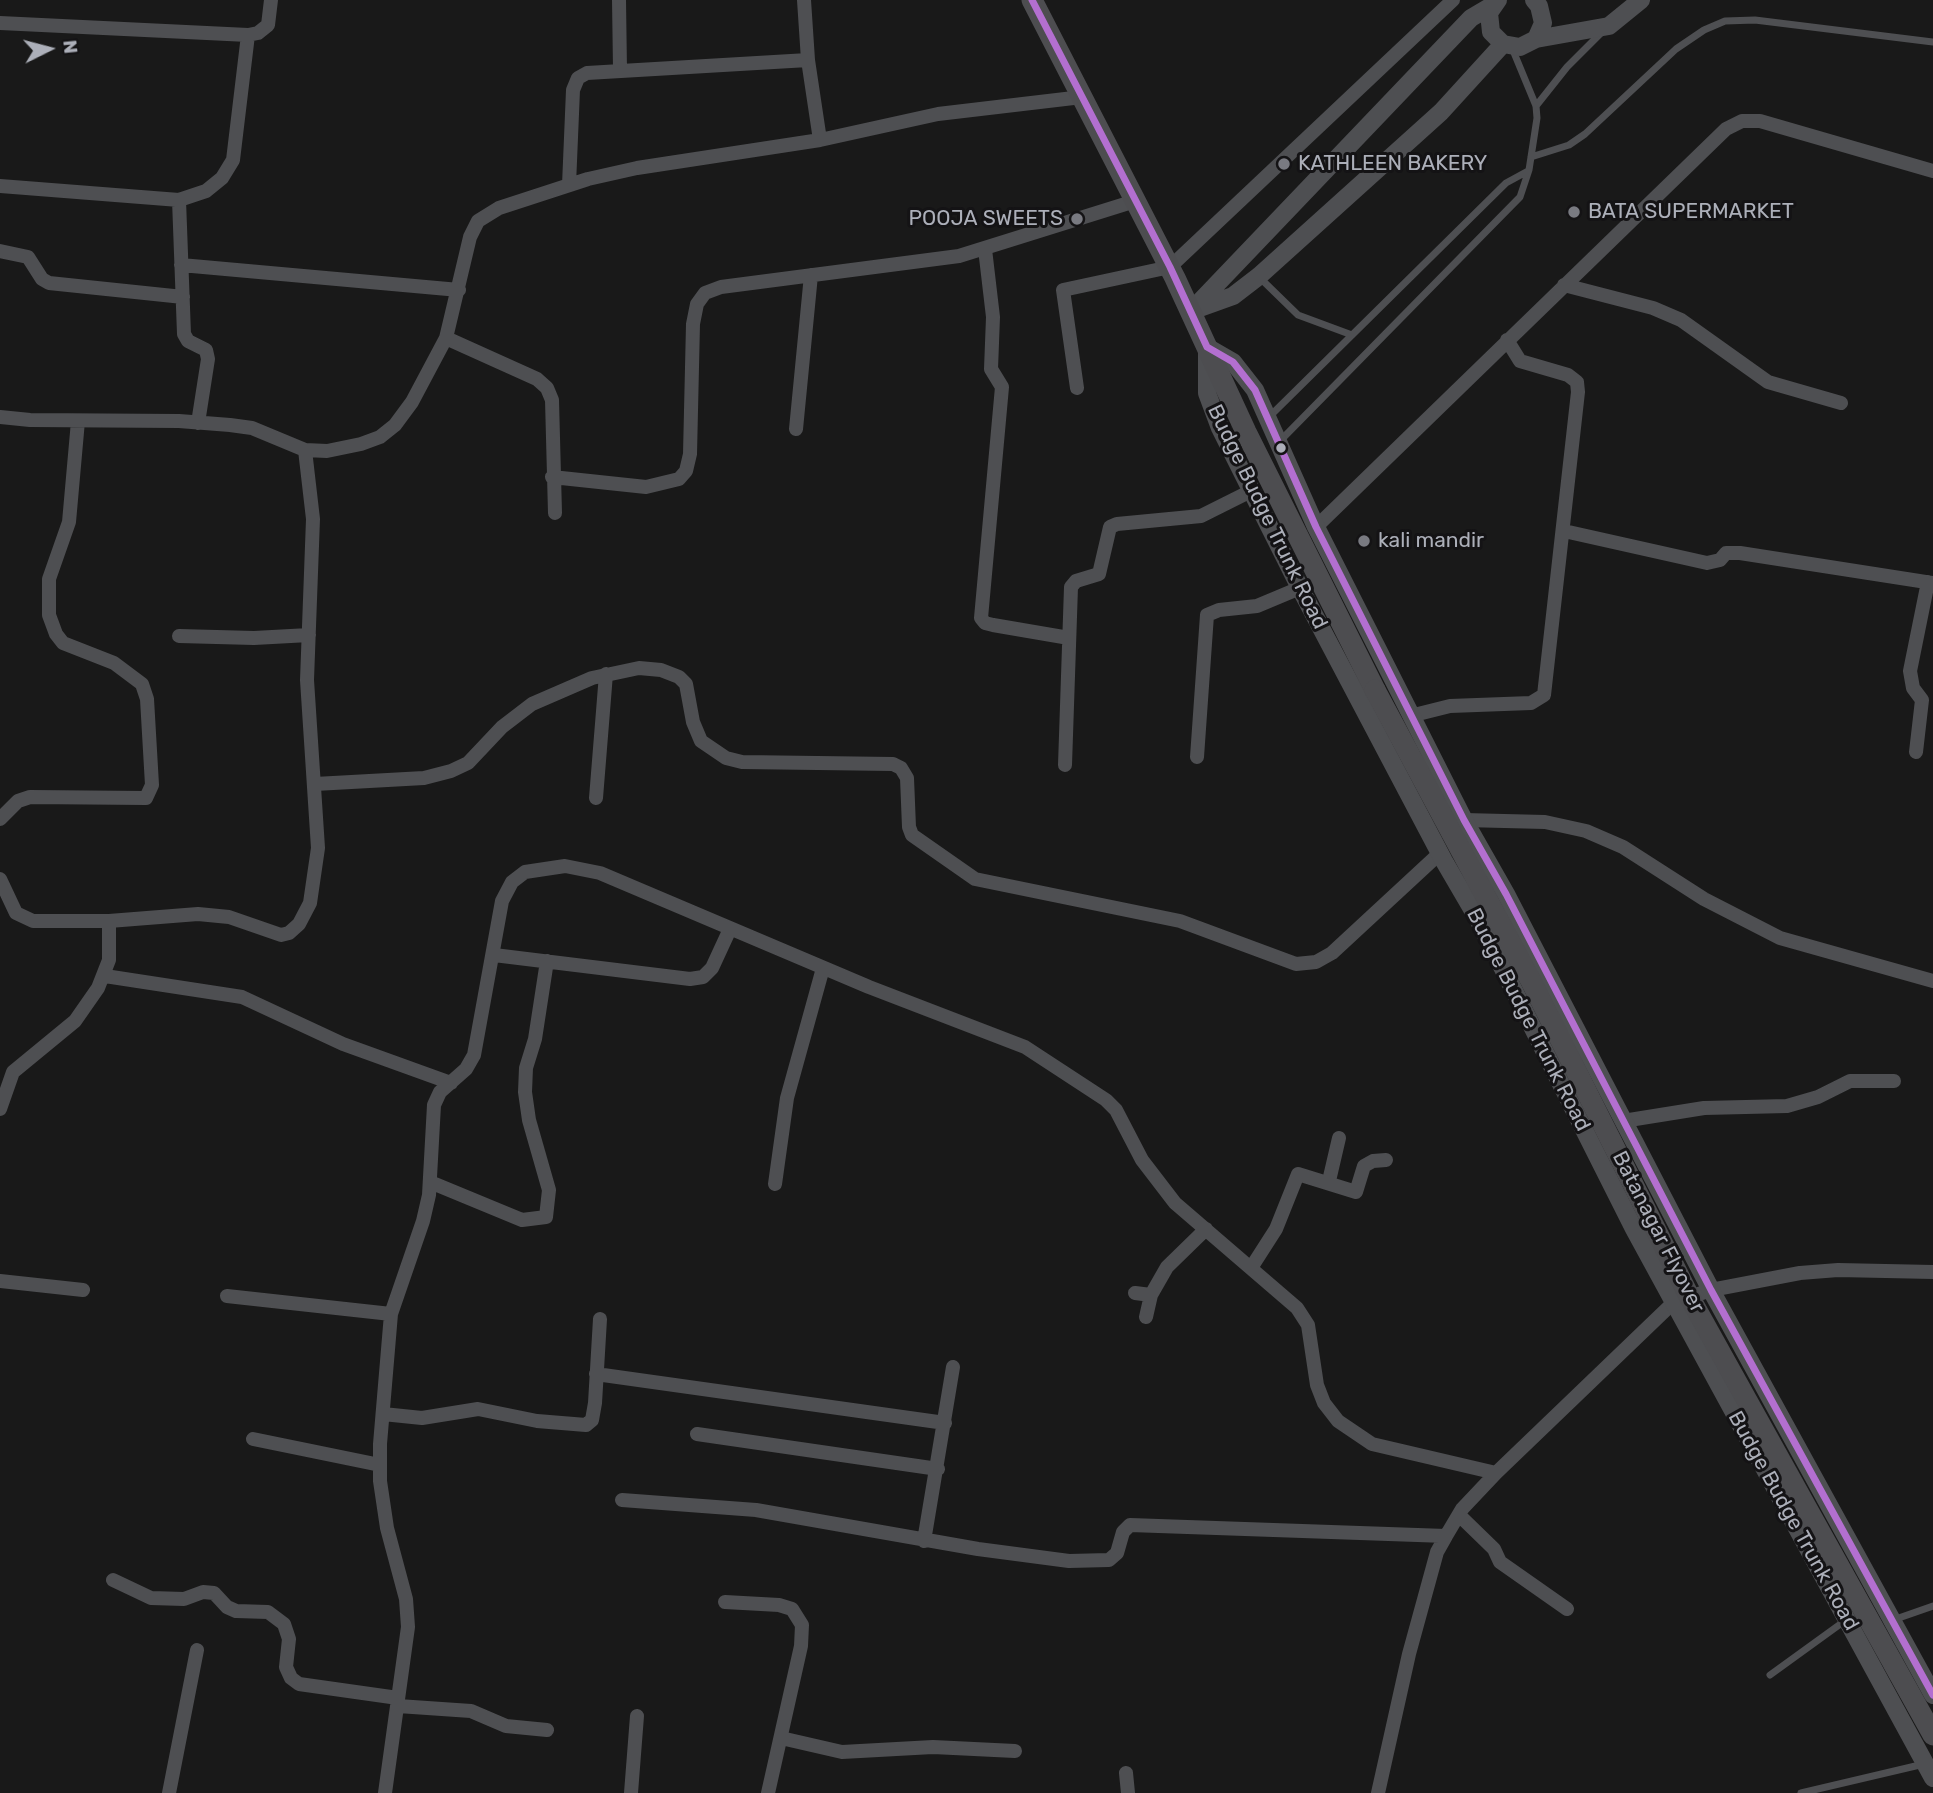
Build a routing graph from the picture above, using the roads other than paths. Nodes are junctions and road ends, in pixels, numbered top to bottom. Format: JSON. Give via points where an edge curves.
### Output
{"nodes":[{"id":1,"x":271,"y":0,"type":"edge"},
{"id":2,"x":619,"y":0,"type":"edge"},
{"id":3,"x":804,"y":0,"type":"edge"},
{"id":4,"x":1032,"y":0,"type":"edge"},
{"id":5,"x":1453,"y":0,"type":"edge"},
{"id":6,"x":1534,"y":0,"type":"edge"},
{"id":7,"x":1641,"y":0,"type":"edge"},
{"id":8,"x":1495,"y":3,"type":"edge"},
{"id":9,"x":0,"y":23,"type":"edge"},
{"id":10,"x":1609,"y":26,"type":"junction"},
{"id":11,"x":248,"y":34,"type":"junction"},
{"id":12,"x":1536,"y":39,"type":"junction"},
{"id":13,"x":1933,"y":42,"type":"edge"},
{"id":14,"x":1507,"y":46,"type":"junction"},
{"id":15,"x":808,"y":60,"type":"junction"},
{"id":16,"x":620,"y":69,"type":"junction"},
{"id":17,"x":1082,"y":97,"type":"junction"},
{"id":18,"x":1536,"y":106,"type":"junction"},
{"id":19,"x":820,"y":140,"type":"junction"},
{"id":20,"x":1531,"y":157,"type":"junction"},
{"id":21,"x":1529,"y":170,"type":"junction"},
{"id":22,"x":1933,"y":171,"type":"edge"},
{"id":23,"x":569,"y":185,"type":"junction"},
{"id":24,"x":0,"y":186,"type":"edge"},
{"id":25,"x":179,"y":200,"type":"junction"},
{"id":26,"x":1135,"y":201,"type":"junction"},
{"id":27,"x":985,"y":249,"type":"junction"},
{"id":28,"x":0,"y":251,"type":"edge"},
{"id":29,"x":181,"y":265,"type":"junction"},
{"id":30,"x":1170,"y":267,"type":"junction"},
{"id":31,"x":811,"y":275,"type":"junction"},
{"id":32,"x":1259,"y":276,"type":"junction"},
{"id":33,"x":1564,"y":285,"type":"junction"},
{"id":34,"x":459,"y":290,"type":"junction"},
{"id":35,"x":183,"y":297,"type":"junction"},
{"id":36,"x":1191,"y":311,"type":"junction"},
{"id":37,"x":1352,"y":335,"type":"junction"},
{"id":38,"x":446,"y":338,"type":"junction"},
{"id":39,"x":1507,"y":340,"type":"junction"},
{"id":40,"x":1207,"y":347,"type":"junction"},
{"id":41,"x":1077,"y":388,"type":"dead end"},
{"id":42,"x":1841,"y":403,"type":"dead end"},
{"id":43,"x":0,"y":417,"type":"edge"},
{"id":44,"x":1267,"y":419,"type":"junction"},
{"id":45,"x":78,"y":421,"type":"junction"},
{"id":46,"x":198,"y":423,"type":"junction"},
{"id":47,"x":796,"y":429,"type":"dead end"},
{"id":48,"x":1278,"y":443,"type":"junction"},
{"id":49,"x":305,"y":450,"type":"junction"},
{"id":50,"x":552,"y":477,"type":"junction"},
{"id":51,"x":1251,"y":491,"type":"junction"},
{"id":52,"x":555,"y":513,"type":"dead end"},
{"id":53,"x":1316,"y":527,"type":"junction"},
{"id":54,"x":1564,"y":531,"type":"junction"},
{"id":55,"x":1931,"y":582,"type":"edge"},
{"id":56,"x":1300,"y":588,"type":"junction"},
{"id":57,"x":309,"y":635,"type":"junction"},
{"id":58,"x":179,"y":636,"type":"dead end"},
{"id":59,"x":1069,"y":638,"type":"junction"},
{"id":60,"x":606,"y":674,"type":"junction"},
{"id":61,"x":1410,"y":716,"type":"junction"},
{"id":62,"x":1916,"y":752,"type":"dead end"},
{"id":63,"x":1197,"y":757,"type":"dead end"},
{"id":64,"x":1065,"y":765,"type":"dead end"},
{"id":65,"x":315,"y":783,"type":"junction"},
{"id":66,"x":596,"y":798,"type":"dead end"},
{"id":67,"x":0,"y":819,"type":"edge"},
{"id":68,"x":1464,"y":820,"type":"junction"},
{"id":69,"x":1442,"y":857,"type":"junction"},
{"id":70,"x":0,"y":879,"type":"edge"},
{"id":71,"x":109,"y":921,"type":"junction"},
{"id":72,"x":730,"y":929,"type":"junction"},
{"id":73,"x":494,"y":955,"type":"junction"},
{"id":74,"x":547,"y":961,"type":"junction"},
{"id":75,"x":822,"y":968,"type":"junction"},
{"id":76,"x":105,"y":976,"type":"junction"},
{"id":77,"x":1933,"y":981,"type":"edge"},
{"id":78,"x":1894,"y":1081,"type":"dead end"},
{"id":79,"x":451,"y":1083,"type":"junction"},
{"id":80,"x":0,"y":1109,"type":"edge"},
{"id":81,"x":1623,"y":1121,"type":"junction"},
{"id":82,"x":1339,"y":1138,"type":"dead end"},
{"id":83,"x":1386,"y":1160,"type":"dead end"},
{"id":84,"x":1329,"y":1181,"type":"junction"},
{"id":85,"x":430,"y":1182,"type":"junction"},
{"id":86,"x":775,"y":1184,"type":"dead end"},
{"id":87,"x":1206,"y":1229,"type":"junction"},
{"id":88,"x":1251,"y":1268,"type":"junction"},
{"id":89,"x":1933,"y":1272,"type":"edge"},
{"id":90,"x":0,"y":1281,"type":"edge"},
{"id":91,"x":83,"y":1290,"type":"dead end"},
{"id":92,"x":1711,"y":1290,"type":"junction"},
{"id":93,"x":1135,"y":1293,"type":"dead end"},
{"id":94,"x":1151,"y":1295,"type":"junction"},
{"id":95,"x":227,"y":1296,"type":"dead end"},
{"id":96,"x":1674,"y":1302,"type":"junction"},
{"id":97,"x":391,"y":1314,"type":"junction"},
{"id":98,"x":1146,"y":1317,"type":"dead end"},
{"id":99,"x":600,"y":1319,"type":"dead end"},
{"id":100,"x":953,"y":1367,"type":"dead end"},
{"id":101,"x":596,"y":1374,"type":"junction"},
{"id":102,"x":383,"y":1414,"type":"junction"},
{"id":103,"x":945,"y":1423,"type":"junction"},
{"id":104,"x":696,"y":1434,"type":"dead end"},
{"id":105,"x":253,"y":1439,"type":"dead end"},
{"id":106,"x":380,"y":1465,"type":"junction"},
{"id":107,"x":938,"y":1469,"type":"junction"},
{"id":108,"x":1496,"y":1474,"type":"junction"},
{"id":109,"x":622,"y":1500,"type":"dead end"},
{"id":110,"x":1459,"y":1515,"type":"junction"},
{"id":111,"x":1446,"y":1536,"type":"junction"},
{"id":112,"x":924,"y":1541,"type":"junction"},
{"id":113,"x":113,"y":1580,"type":"dead end"},
{"id":114,"x":725,"y":1602,"type":"dead end"},
{"id":115,"x":1933,"y":1606,"type":"edge"},
{"id":116,"x":1567,"y":1609,"type":"dead end"},
{"id":117,"x":1846,"y":1620,"type":"junction"},
{"id":118,"x":1892,"y":1621,"type":"junction"},
{"id":119,"x":197,"y":1650,"type":"dead end"},
{"id":120,"x":1770,"y":1675,"type":"dead end"},
{"id":121,"x":1933,"y":1695,"type":"edge"},
{"id":122,"x":398,"y":1702,"type":"junction"},
{"id":123,"x":637,"y":1716,"type":"dead end"},
{"id":124,"x":547,"y":1730,"type":"dead end"},
{"id":125,"x":1933,"y":1735,"type":"edge"},
{"id":126,"x":781,"y":1738,"type":"junction"},
{"id":127,"x":1016,"y":1751,"type":"dead end"},
{"id":128,"x":1929,"y":1771,"type":"edge"},
{"id":129,"x":1126,"y":1773,"type":"dead end"},
{"id":130,"x":169,"y":1793,"type":"edge"},
{"id":131,"x":385,"y":1793,"type":"edge"},
{"id":132,"x":631,"y":1793,"type":"edge"},
{"id":133,"x":768,"y":1793,"type":"edge"},
{"id":134,"x":1128,"y":1793,"type":"edge"},
{"id":135,"x":1378,"y":1793,"type":"edge"},
{"id":136,"x":1801,"y":1793,"type":"edge"}],
"edges":[{"from":1,"to":11,"type":"street","via":[[268,24],[258,33]]},
{"from":2,"to":16,"type":"street"},
{"from":3,"to":15,"type":"street"},
{"from":4,"to":17,"type":"main road"},
{"from":5,"to":30,"type":"street"},
{"from":6,"to":12,"type":"street","via":[[1543,23]]},
{"from":7,"to":10,"type":"street"},
{"from":8,"to":14,"type":"street","via":[[1491,32]]},
{"from":8,"to":36,"type":"street","via":[[1471,18]]},
{"from":9,"to":11,"type":"street"},
{"from":10,"to":12,"type":"street"},
{"from":10,"to":18,"type":"lane"},
{"from":11,"to":25,"type":"street","via":[[233,160],[222,178],[206,191]]},
{"from":12,"to":14,"type":"street","via":[[1520,47]]},
{"from":13,"to":20,"type":"lane","via":[[1755,20],[1725,21],[1676,49],[1585,134],[1569,145]]},
{"from":14,"to":18,"type":"lane"},
{"from":14,"to":32,"type":"street","via":[[1441,112]]},
{"from":15,"to":16,"type":"street"},
{"from":15,"to":19,"type":"street"},
{"from":16,"to":23,"type":"street","via":[[578,78],[573,90]]},
{"from":17,"to":19,"type":"street","via":[[938,114]]},
{"from":17,"to":26,"type":"main road"},
{"from":18,"to":20,"type":"lane"},
{"from":19,"to":23,"type":"street","via":[[637,168]]},
{"from":20,"to":21,"type":"lane"},
{"from":21,"to":37,"type":"lane","via":[[1506,183]]},
{"from":21,"to":48,"type":"lane","via":[[1521,197],[1513,206]]},
{"from":22,"to":33,"type":"street","via":[[1760,121],[1742,121],[1726,129]]},
{"from":23,"to":34,"type":"street","via":[[499,208],[478,221]]},
{"from":24,"to":25,"type":"street"},
{"from":25,"to":29,"type":"street"},
{"from":26,"to":27,"type":"street"},
{"from":26,"to":30,"type":"main road"},
{"from":27,"to":31,"type":"street"},
{"from":27,"to":59,"type":"street","via":[[993,317],[991,369],[1002,387],[981,618],[993,625]]},
{"from":28,"to":35,"type":"street","via":[[28,257],[49,283]]},
{"from":29,"to":34,"type":"street"},
{"from":29,"to":35,"type":"street"},
{"from":30,"to":36,"type":"main road"},
{"from":30,"to":41,"type":"street","via":[[1063,290]]},
{"from":31,"to":47,"type":"street"},
{"from":31,"to":50,"type":"street","via":[[721,287],[705,293],[697,304],[690,454],[679,479],[646,487]]},
{"from":32,"to":36,"type":"street","via":[[1234,296]]},
{"from":32,"to":37,"type":"lane","via":[[1298,314]]},
{"from":33,"to":39,"type":"street"},
{"from":33,"to":42,"type":"street","via":[[1653,308],[1681,320],[1768,382]]},
{"from":34,"to":38,"type":"street"},
{"from":35,"to":46,"type":"street","via":[[184,334],[206,350],[208,359]]},
{"from":36,"to":40,"type":"main road","name":"Batanagar Flyover"},
{"from":37,"to":44,"type":"lane"},
{"from":38,"to":49,"type":"street","via":[[412,402],[380,438],[327,451]]},
{"from":38,"to":50,"type":"street","via":[[537,379],[547,388],[552,400]]},
{"from":39,"to":53,"type":"street"},
{"from":39,"to":54,"type":"street","via":[[1520,361],[1577,382]]},
{"from":40,"to":44,"type":"street","name":"Budge Budge Trunk Road","via":[[1245,374]]},
{"from":40,"to":51,"type":"street","name":"Budge Budge Trunk Road","via":[[1207,393]]},
{"from":40,"to":125,"type":"main road","name":"Batanagar Flyover","bridge":true,"via":[[1376,690],[1531,981],[1690,1298]]},
{"from":43,"to":45,"type":"street"},
{"from":44,"to":48,"type":"street","name":"Budge Budge Trunk Road"},
{"from":45,"to":46,"type":"street"},
{"from":45,"to":67,"type":"street","via":[[69,522],[49,579],[49,615],[63,643],[114,663],[142,684],[152,785],[146,798],[30,797],[18,801]]},
{"from":46,"to":49,"type":"street","via":[[252,428]]},
{"from":48,"to":53,"type":"street","name":"Budge Budge Trunk Road"},
{"from":49,"to":57,"type":"street","via":[[314,533]]},
{"from":50,"to":52,"type":"street"},
{"from":51,"to":56,"type":"street","name":"Budge Budge Trunk Road"},
{"from":51,"to":59,"type":"street","via":[[1202,516],[1110,527],[1099,574],[1071,587]]},
{"from":53,"to":61,"type":"street","name":"Budge Budge Trunk Road"},
{"from":54,"to":55,"type":"street","via":[[1707,563],[1726,553],[1740,553]]},
{"from":54,"to":61,"type":"street","via":[[1544,695],[1531,703],[1450,706]]},
{"from":55,"to":62,"type":"street","via":[[1910,671],[1913,688],[1922,700]]},
{"from":56,"to":63,"type":"street","via":[[1257,606],[1207,615]]},
{"from":56,"to":69,"type":"street","name":"Budge Budge Trunk Road"},
{"from":57,"to":58,"type":"street"},
{"from":57,"to":65,"type":"street","via":[[307,680]]},
{"from":59,"to":64,"type":"street"},
{"from":60,"to":65,"type":"street","via":[[532,704],[468,763],[452,771],[424,778]]},
{"from":60,"to":66,"type":"street"},
{"from":60,"to":69,"type":"street","via":[[639,668],[679,677],[686,684],[701,741],[726,758],[893,764],[901,768],[907,778],[912,835],[975,879],[1180,921],[1296,964],[1316,962],[1332,953]]},
{"from":61,"to":68,"type":"street","name":"Budge Budge Trunk Road"},
{"from":65,"to":71,"type":"street","via":[[316,877],[310,903],[289,933],[281,935],[229,917],[198,914]]},
{"from":68,"to":77,"type":"street","via":[[1545,822],[1586,831],[1623,847],[1704,899],[1780,938]]},
{"from":68,"to":81,"type":"street","name":"Budge Budge Trunk Road"},
{"from":69,"to":96,"type":"street","name":"Budge Budge Trunk Road"},
{"from":70,"to":71,"type":"street","via":[[22,918]]},
{"from":71,"to":76,"type":"street"},
{"from":72,"to":73,"type":"street","via":[[600,873],[565,866],[543,868],[525,872],[512,882],[502,901]]},
{"from":72,"to":74,"type":"street","via":[[703,977]]},
{"from":72,"to":75,"type":"street"},
{"from":73,"to":74,"type":"street"},
{"from":73,"to":79,"type":"street","via":[[474,1055]]},
{"from":74,"to":85,"type":"street","via":[[525,1092],[548,1191],[546,1217],[522,1220]]},
{"from":75,"to":86,"type":"street","via":[[788,1098]]},
{"from":75,"to":87,"type":"street","via":[[1006,1037],[1106,1100],[1154,1177],[1175,1203]]},
{"from":76,"to":79,"type":"street","via":[[242,997],[343,1044]]},
{"from":76,"to":80,"type":"street","via":[[75,1021],[13,1072]]},
{"from":78,"to":81,"type":"street","via":[[1850,1081],[1787,1106],[1704,1108]]},
{"from":79,"to":85,"type":"street","via":[[434,1105]]},
{"from":81,"to":92,"type":"street","name":"Budge Budge Trunk Road"},
{"from":82,"to":84,"type":"street"},
{"from":83,"to":84,"type":"street","via":[[1364,1166],[1356,1192]]},
{"from":84,"to":88,"type":"street","via":[[1298,1174],[1276,1229]]},
{"from":85,"to":97,"type":"street","via":[[423,1221]]},
{"from":87,"to":88,"type":"street"},
{"from":87,"to":94,"type":"street","via":[[1167,1267]]},
{"from":88,"to":108,"type":"street","via":[[1302,1315],[1310,1335],[1317,1385],[1338,1421],[1372,1444]]},
{"from":89,"to":92,"type":"street","via":[[1800,1273]]},
{"from":90,"to":91,"type":"street"},
{"from":92,"to":96,"type":"street"},
{"from":92,"to":118,"type":"street","name":"Budge Budge Trunk Road"},
{"from":93,"to":94,"type":"street"},
{"from":94,"to":98,"type":"street"},
{"from":95,"to":97,"type":"street"},
{"from":96,"to":108,"type":"street"},
{"from":96,"to":117,"type":"street","name":"Budge Budge Trunk Road"},
{"from":97,"to":102,"type":"street"},
{"from":99,"to":101,"type":"street"},
{"from":100,"to":103,"type":"street"},
{"from":101,"to":102,"type":"street","via":[[592,1419],[586,1425],[478,1409],[422,1418]]},
{"from":101,"to":103,"type":"street"},
{"from":102,"to":106,"type":"street"},
{"from":103,"to":107,"type":"street"},
{"from":104,"to":107,"type":"street"},
{"from":105,"to":106,"type":"street"},
{"from":106,"to":122,"type":"street","via":[[387,1528],[408,1627]]},
{"from":107,"to":112,"type":"street"},
{"from":108,"to":110,"type":"street"},
{"from":109,"to":112,"type":"street","via":[[756,1510]]},
{"from":110,"to":111,"type":"street"},
{"from":110,"to":116,"type":"street","via":[[1488,1542],[1500,1562]]},
{"from":111,"to":112,"type":"street","via":[[1130,1525],[1114,1557],[1104,1562]]},
{"from":111,"to":135,"type":"street","via":[[1437,1552],[1409,1654]]},
{"from":113,"to":122,"type":"street","via":[[151,1598],[184,1599],[214,1593],[236,1611],[268,1612],[284,1624],[289,1639],[286,1667],[299,1685]]},
{"from":114,"to":126,"type":"street","via":[[779,1605],[798,1615],[801,1646]]},
{"from":115,"to":118,"type":"lane"},
{"from":117,"to":120,"type":"lane"},
{"from":117,"to":128,"type":"street","name":"Budge Budge Trunk Road"},
{"from":118,"to":121,"type":"street","name":"Budge Budge Trunk Road"},
{"from":119,"to":130,"type":"street"},
{"from":122,"to":124,"type":"street","via":[[471,1711],[506,1726]]},
{"from":122,"to":131,"type":"street"},
{"from":123,"to":132,"type":"street"},
{"from":126,"to":127,"type":"street","via":[[842,1752],[933,1747]]},
{"from":126,"to":133,"type":"street"},
{"from":128,"to":136,"type":"lane"},
{"from":129,"to":134,"type":"street"}]}
